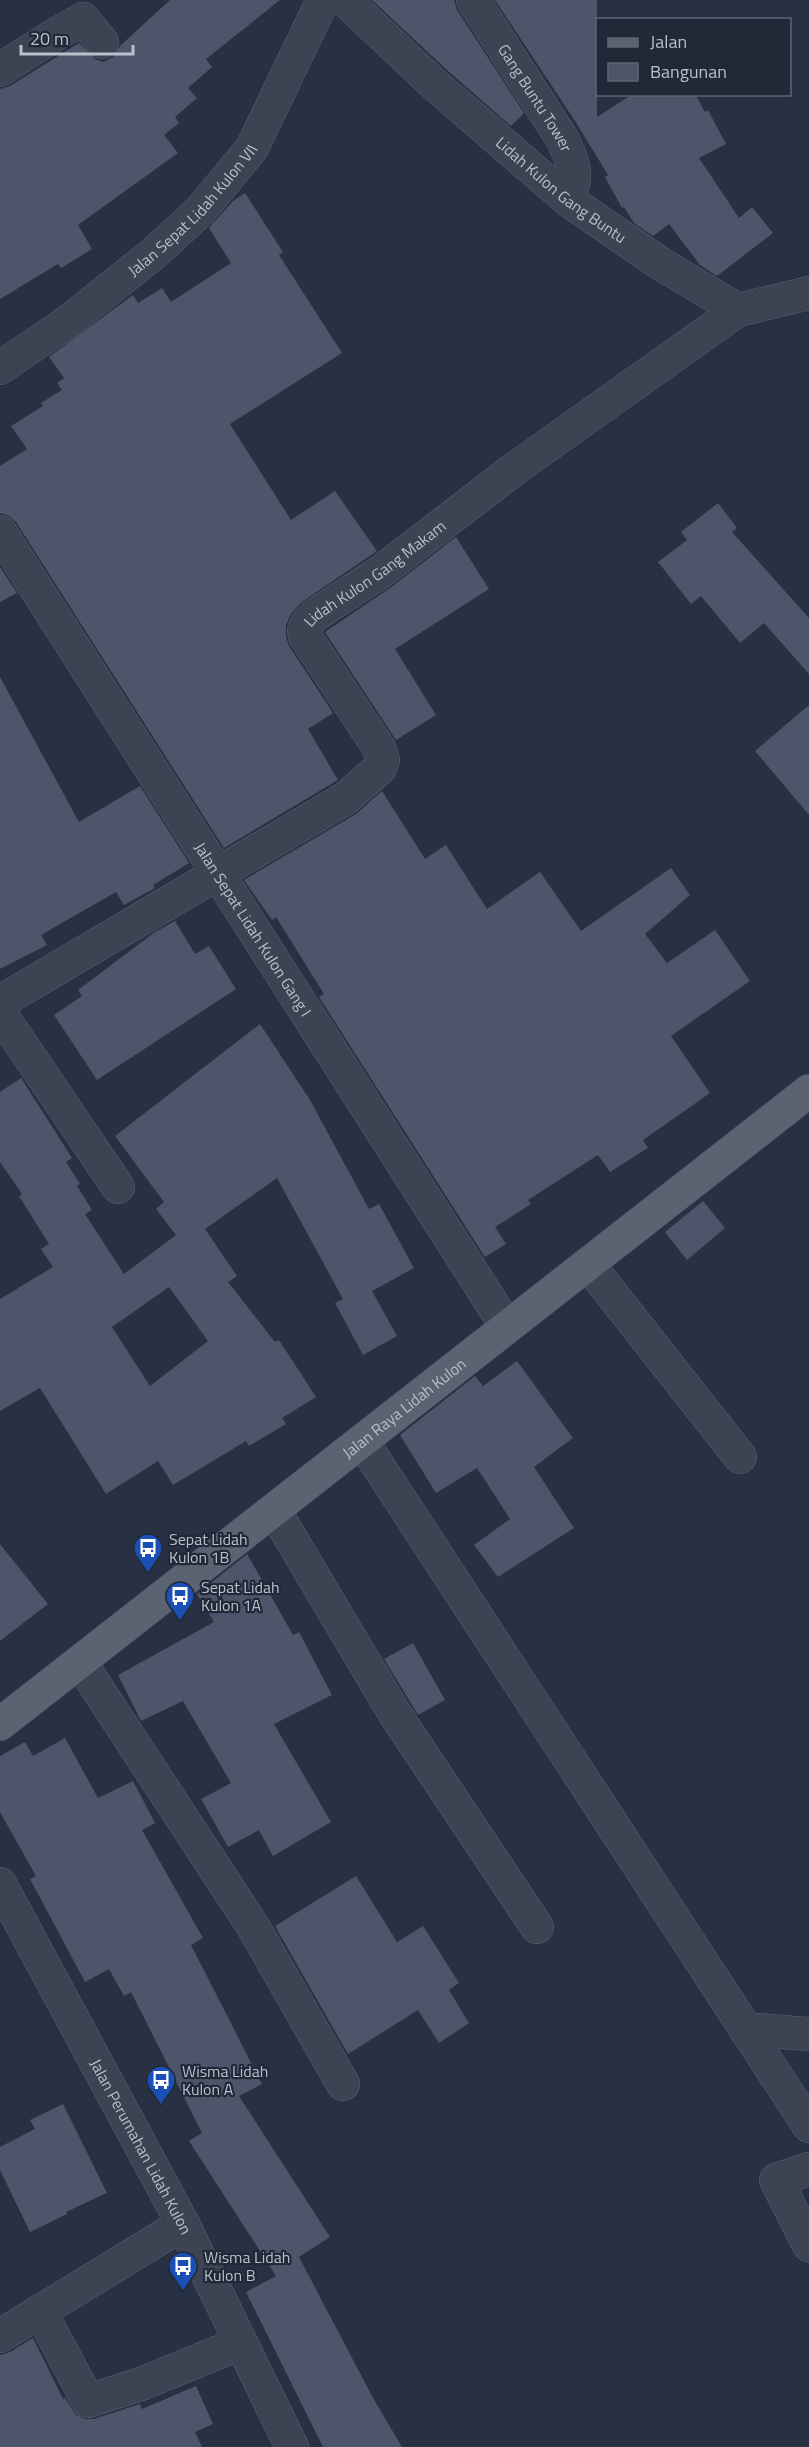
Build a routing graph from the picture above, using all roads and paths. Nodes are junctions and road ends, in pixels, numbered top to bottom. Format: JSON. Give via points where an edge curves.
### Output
{"nodes":[{"id":1,"x":323,"y":0,"type":"edge"},
{"id":2,"x":345,"y":0,"type":"edge"},
{"id":3,"x":473,"y":0,"type":"edge"},
{"id":4,"x":102,"y":42,"type":"dead end"},
{"id":5,"x":0,"y":70,"type":"edge"},
{"id":6,"x":568,"y":200,"type":"junction"},
{"id":7,"x":809,"y":293,"type":"edge"},
{"id":8,"x":738,"y":310,"type":"junction"},
{"id":9,"x":0,"y":368,"type":"edge"},
{"id":10,"x":0,"y":532,"type":"edge"},
{"id":11,"x":217,"y":873,"type":"junction"},
{"id":12,"x":0,"y":1002,"type":"edge"},
{"id":13,"x":0,"y":1013,"type":"edge"},
{"id":14,"x":809,"y":1091,"type":"edge"},
{"id":15,"x":118,"y":1187,"type":"dead end"},
{"id":16,"x":588,"y":1264,"type":"junction"},
{"id":17,"x":507,"y":1327,"type":"junction"},
{"id":18,"x":362,"y":1441,"type":"junction"},
{"id":19,"x":740,"y":1457,"type":"dead end"},
{"id":20,"x":274,"y":1510,"type":"junction"},
{"id":21,"x":80,"y":1662,"type":"junction"},
{"id":22,"x":0,"y":1724,"type":"edge"},
{"id":23,"x":0,"y":1884,"type":"edge"},
{"id":24,"x":537,"y":1927,"type":"dead end"},
{"id":25,"x":745,"y":2029,"type":"junction"},
{"id":26,"x":809,"y":2034,"type":"edge"},
{"id":27,"x":343,"y":2084,"type":"dead end"},
{"id":28,"x":809,"y":2126,"type":"edge"},
{"id":29,"x":809,"y":2169,"type":"edge"},
{"id":30,"x":183,"y":2224,"type":"junction"},
{"id":31,"x":809,"y":2245,"type":"edge"},
{"id":32,"x":40,"y":2311,"type":"junction"},
{"id":33,"x":0,"y":2336,"type":"edge"},
{"id":34,"x":241,"y":2343,"type":"junction"},
{"id":35,"x":292,"y":2447,"type":"edge"}],
"edges":[{"from":1,"to":9,"type":"street","name":"Jalan Sepat Lidah Kulon VII","via":[[252,148],[200,211],[88,306]]},
{"from":2,"to":6,"type":"street","name":"Lidah Kulon Gang Buntu","via":[[434,84]]},
{"from":3,"to":6,"type":"street","name":"Gang Buntu Tower","via":[[563,140],[573,163],[575,182]]},
{"from":4,"to":5,"type":"street","via":[[83,19]]},
{"from":6,"to":8,"type":"street","name":"Lidah Kulon Gang Buntu","via":[[661,264]]},
{"from":7,"to":8,"type":"street"},
{"from":8,"to":11,"type":"street","name":"Lidah Kulon Gang Makam","via":[[306,624],[305,636],[379,748],[383,760],[380,768],[346,798]]},
{"from":10,"to":11,"type":"street","name":"Jalan Sepat Lidah Kulon Gang I"},
{"from":11,"to":12,"type":"street"},
{"from":11,"to":17,"type":"street","name":"Jalan Sepat Lidah Kulon Gang I"},
{"from":13,"to":15,"type":"street"},
{"from":14,"to":16,"type":"main road","name":"Jalan Raya Lidah Kulon"},
{"from":16,"to":17,"type":"main road","name":"Jalan Raya Lidah Kulon"},
{"from":16,"to":19,"type":"street"},
{"from":17,"to":18,"type":"main road","name":"Jalan Raya Lidah Kulon"},
{"from":18,"to":20,"type":"main road","name":"Jalan Raya Lidah Kulon"},
{"from":18,"to":25,"type":"street"},
{"from":20,"to":21,"type":"main road","name":"Jalan Raya Lidah Kulon"},
{"from":20,"to":24,"type":"street","via":[[395,1714]]},
{"from":21,"to":22,"type":"main road","name":"Jalan Raya Lidah Kulon"},
{"from":21,"to":27,"type":"street","via":[[254,1928]]},
{"from":23,"to":30,"type":"street","name":"Jalan Perumahan Lidah Kulon"},
{"from":25,"to":26,"type":"street"},
{"from":25,"to":28,"type":"street"},
{"from":29,"to":31,"type":"street","via":[[776,2180]]},
{"from":30,"to":32,"type":"street"},
{"from":30,"to":34,"type":"street","name":"Jalan Perumahan Lidah Kulon"},
{"from":32,"to":33,"type":"street"},
{"from":32,"to":34,"type":"street","via":[[88,2402]]},
{"from":34,"to":35,"type":"street","name":"Jalan Perumahan Lidah Kulon"}]}
